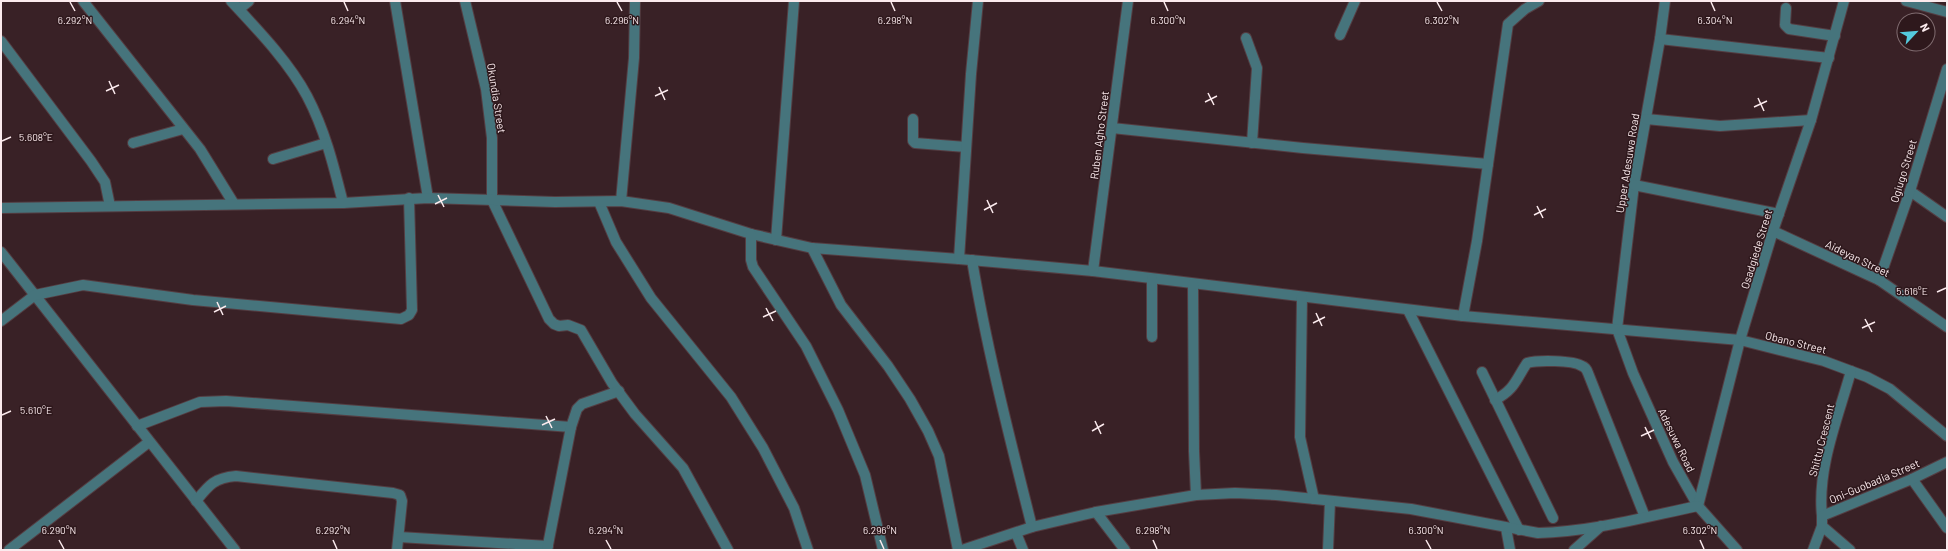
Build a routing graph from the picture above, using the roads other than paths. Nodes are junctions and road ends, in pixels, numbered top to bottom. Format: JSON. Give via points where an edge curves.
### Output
{"nodes":[{"id":1,"x":83,"y":1,"type":"edge"},
{"id":2,"x":231,"y":1,"type":"edge"},
{"id":3,"x":249,"y":1,"type":"edge"},
{"id":4,"x":395,"y":1,"type":"edge"},
{"id":5,"x":465,"y":1,"type":"edge"},
{"id":6,"x":635,"y":1,"type":"edge"},
{"id":7,"x":794,"y":1,"type":"edge"},
{"id":8,"x":978,"y":1,"type":"edge"},
{"id":9,"x":1128,"y":1,"type":"edge"},
{"id":10,"x":1355,"y":1,"type":"edge"},
{"id":11,"x":1539,"y":1,"type":"edge"},
{"id":12,"x":1665,"y":1,"type":"edge"},
{"id":13,"x":1844,"y":1,"type":"edge"},
{"id":14,"x":1906,"y":1,"type":"edge"},
{"id":15,"x":1786,"y":8,"type":"dead end"},
{"id":16,"x":239,"y":9,"type":"junction"},
{"id":17,"x":1947,"y":12,"type":"edge"},
{"id":18,"x":1340,"y":35,"type":"dead end"},
{"id":19,"x":1835,"y":36,"type":"junction"},
{"id":20,"x":1246,"y":38,"type":"dead end"},
{"id":21,"x":1660,"y":39,"type":"junction"},
{"id":22,"x":1,"y":41,"type":"edge"},
{"id":23,"x":1829,"y":58,"type":"junction"},
{"id":24,"x":1947,"y":69,"type":"edge"},
{"id":25,"x":913,"y":119,"type":"dead end"},
{"id":26,"x":1646,"y":119,"type":"junction"},
{"id":27,"x":1812,"y":120,"type":"junction"},
{"id":28,"x":1112,"y":128,"type":"junction"},
{"id":29,"x":183,"y":129,"type":"junction"},
{"id":30,"x":132,"y":143,"type":"dead end"},
{"id":31,"x":326,"y":143,"type":"junction"},
{"id":32,"x":1252,"y":143,"type":"junction"},
{"id":33,"x":966,"y":147,"type":"junction"},
{"id":34,"x":273,"y":159,"type":"dead end"},
{"id":35,"x":1488,"y":164,"type":"junction"},
{"id":36,"x":1634,"y":185,"type":"junction"},
{"id":37,"x":1910,"y":191,"type":"junction"},
{"id":38,"x":409,"y":198,"type":"junction"},
{"id":39,"x":428,"y":198,"type":"junction"},
{"id":40,"x":492,"y":200,"type":"junction"},
{"id":41,"x":621,"y":201,"type":"junction"},
{"id":42,"x":599,"y":202,"type":"junction"},
{"id":43,"x":343,"y":203,"type":"junction"},
{"id":44,"x":234,"y":204,"type":"junction"},
{"id":45,"x":110,"y":206,"type":"junction"},
{"id":46,"x":1,"y":208,"type":"edge"},
{"id":47,"x":1779,"y":214,"type":"junction"},
{"id":48,"x":1947,"y":217,"type":"edge"},
{"id":49,"x":1773,"y":231,"type":"junction"},
{"id":50,"x":751,"y":234,"type":"junction"},
{"id":51,"x":776,"y":240,"type":"junction"},
{"id":52,"x":812,"y":248,"type":"junction"},
{"id":53,"x":1,"y":252,"type":"edge"},
{"id":54,"x":959,"y":258,"type":"junction"},
{"id":55,"x":972,"y":260,"type":"junction"},
{"id":56,"x":1093,"y":271,"type":"junction"},
{"id":57,"x":1152,"y":278,"type":"junction"},
{"id":58,"x":1879,"y":280,"type":"junction"},
{"id":59,"x":1193,"y":284,"type":"junction"},
{"id":60,"x":35,"y":295,"type":"junction"},
{"id":61,"x":1302,"y":297,"type":"junction"},
{"id":62,"x":1408,"y":310,"type":"junction"},
{"id":63,"x":1463,"y":316,"type":"junction"},
{"id":64,"x":1,"y":321,"type":"edge"},
{"id":65,"x":1947,"y":327,"type":"edge"},
{"id":66,"x":1617,"y":329,"type":"junction"},
{"id":67,"x":1152,"y":337,"type":"dead end"},
{"id":68,"x":1740,"y":340,"type":"junction"},
{"id":69,"x":1851,"y":371,"type":"junction"},
{"id":70,"x":1482,"y":372,"type":"dead end"},
{"id":71,"x":619,"y":392,"type":"junction"},
{"id":72,"x":1495,"y":400,"type":"junction"},
{"id":73,"x":137,"y":426,"type":"junction"},
{"id":74,"x":571,"y":427,"type":"junction"},
{"id":75,"x":1947,"y":436,"type":"edge"},
{"id":76,"x":149,"y":442,"type":"junction"},
{"id":77,"x":1947,"y":462,"type":"edge"},
{"id":78,"x":1912,"y":479,"type":"junction"},
{"id":79,"x":1196,"y":495,"type":"junction"},
{"id":80,"x":1314,"y":499,"type":"junction"},
{"id":81,"x":196,"y":501,"type":"junction"},
{"id":82,"x":1330,"y":501,"type":"junction"},
{"id":83,"x":1698,"y":506,"type":"junction"},
{"id":84,"x":1096,"y":512,"type":"junction"},
{"id":85,"x":1645,"y":517,"type":"junction"},
{"id":86,"x":1553,"y":518,"type":"dead end"},
{"id":87,"x":1822,"y":521,"type":"junction"},
{"id":88,"x":1601,"y":526,"type":"junction"},
{"id":89,"x":1032,"y":527,"type":"junction"},
{"id":90,"x":1506,"y":528,"type":"junction"},
{"id":91,"x":1947,"y":528,"type":"edge"},
{"id":92,"x":1519,"y":530,"type":"junction"},
{"id":93,"x":1016,"y":533,"type":"junction"},
{"id":94,"x":399,"y":537,"type":"junction"},
{"id":95,"x":548,"y":548,"type":"edge"},
{"id":96,"x":10,"y":550,"type":"edge"},
{"id":97,"x":235,"y":550,"type":"edge"},
{"id":98,"x":397,"y":550,"type":"edge"},
{"id":99,"x":728,"y":550,"type":"edge"},
{"id":100,"x":808,"y":550,"type":"edge"},
{"id":101,"x":883,"y":550,"type":"edge"},
{"id":102,"x":958,"y":550,"type":"edge"},
{"id":103,"x":962,"y":550,"type":"edge"},
{"id":104,"x":1023,"y":550,"type":"edge"},
{"id":105,"x":1125,"y":550,"type":"edge"},
{"id":106,"x":1328,"y":550,"type":"edge"},
{"id":107,"x":1510,"y":550,"type":"edge"},
{"id":108,"x":1574,"y":550,"type":"edge"},
{"id":109,"x":1737,"y":550,"type":"edge"},
{"id":110,"x":1812,"y":550,"type":"edge"},
{"id":111,"x":1850,"y":550,"type":"edge"}],
"edges":[{"from":1,"to":29,"type":"street"},
{"from":2,"to":16,"type":"street"},
{"from":3,"to":16,"type":"street"},
{"from":4,"to":39,"type":"street"},
{"from":5,"to":40,"type":"street","name":"Okundia Street","via":[[486,96],[492,138]]},
{"from":6,"to":41,"type":"street","via":[[634,58]]},
{"from":7,"to":51,"type":"street"},
{"from":8,"to":33,"type":"street"},
{"from":9,"to":28,"type":"street","name":"Ruben Agho Street"},
{"from":10,"to":18,"type":"street"},
{"from":11,"to":35,"type":"street","via":[[1508,24]]},
{"from":12,"to":21,"type":"street","name":"Upper Adesuwa Road"},
{"from":13,"to":19,"type":"street","name":"Osadgiede Street"},
{"from":14,"to":17,"type":"street"},
{"from":15,"to":19,"type":"street","via":[[1785,26],[1790,29]]},
{"from":16,"to":31,"type":"street","via":[[297,79]]},
{"from":19,"to":23,"type":"street","name":"Osadgiede Street"},
{"from":20,"to":32,"type":"street","via":[[1257,68]]},
{"from":21,"to":23,"type":"street"},
{"from":21,"to":26,"type":"street","name":"Upper Adesuwa Road"},
{"from":22,"to":45,"type":"street","via":[[105,182]]},
{"from":23,"to":27,"type":"street","name":"Osadgiede Street"},
{"from":24,"to":37,"type":"street","name":"Ogiugo Street"},
{"from":25,"to":33,"type":"street","via":[[913,141],[916,144]]},
{"from":26,"to":27,"type":"street","via":[[1720,126]]},
{"from":26,"to":36,"type":"street","name":"Upper Adesuwa Road"},
{"from":27,"to":47,"type":"street","name":"Osadgiede Street"},
{"from":28,"to":32,"type":"street"},
{"from":28,"to":56,"type":"street","name":"Ruben Agho Street"},
{"from":29,"to":30,"type":"street"},
{"from":29,"to":44,"type":"street","via":[[200,149]]},
{"from":31,"to":34,"type":"street"},
{"from":31,"to":43,"type":"street"},
{"from":32,"to":35,"type":"street"},
{"from":33,"to":54,"type":"street"},
{"from":35,"to":63,"type":"street"},
{"from":36,"to":47,"type":"street"},
{"from":36,"to":66,"type":"street","name":"Upper Adesuwa Road"},
{"from":37,"to":48,"type":"street"},
{"from":37,"to":58,"type":"street","name":"Ogiugo Street"},
{"from":38,"to":39,"type":"street","name":"Obano Street"},
{"from":38,"to":43,"type":"street","name":"Obano Street"},
{"from":38,"to":60,"type":"street","via":[[412,310],[401,319],[193,300],[83,285]]},
{"from":39,"to":40,"type":"street","name":"Obano Street"},
{"from":40,"to":42,"type":"street","name":"Obano Street"},
{"from":40,"to":71,"type":"street","via":[[550,319],[559,326],[568,325],[581,330]]},
{"from":41,"to":42,"type":"street","name":"Obano Street"},
{"from":41,"to":50,"type":"street","name":"Obano Street","via":[[669,208]]},
{"from":42,"to":100,"type":"street","via":[[616,242],[651,298],[731,397],[763,448],[794,508]]},
{"from":43,"to":44,"type":"street","name":"Obano Street"},
{"from":44,"to":45,"type":"street","name":"Obano Street"},
{"from":45,"to":46,"type":"street","name":"Obano Street"},
{"from":47,"to":49,"type":"street","name":"Osadgiede Street"},
{"from":49,"to":58,"type":"street","name":"Aideyan Street"},
{"from":49,"to":68,"type":"street","name":"Osadgiede Street"},
{"from":50,"to":51,"type":"street","name":"Obano Street"},
{"from":50,"to":101,"type":"street","via":[[753,267],[806,346],[838,410],[865,475]]},
{"from":51,"to":52,"type":"street","name":"Obano Street"},
{"from":52,"to":54,"type":"street","name":"Obano Street"},
{"from":52,"to":102,"type":"street","via":[[841,304],[888,366],[928,431],[939,456]]},
{"from":53,"to":60,"type":"street"},
{"from":54,"to":55,"type":"street","name":"Obano Street"},
{"from":55,"to":56,"type":"street","name":"Obano Street"},
{"from":55,"to":89,"type":"street"},
{"from":56,"to":57,"type":"street","name":"Obano Street"},
{"from":57,"to":59,"type":"street","name":"Obano Street"},
{"from":57,"to":67,"type":"street"},
{"from":58,"to":65,"type":"street","name":"Aideyan Street"},
{"from":59,"to":61,"type":"street","name":"Obano Street"},
{"from":59,"to":79,"type":"street"},
{"from":60,"to":64,"type":"street"},
{"from":60,"to":73,"type":"street"},
{"from":61,"to":62,"type":"street","name":"Obano Street"},
{"from":61,"to":80,"type":"street","via":[[1300,437]]},
{"from":62,"to":63,"type":"street","name":"Obano Street"},
{"from":62,"to":92,"type":"street"},
{"from":63,"to":66,"type":"street","name":"Obano Street"},
{"from":66,"to":68,"type":"street","name":"Obano Street"},
{"from":66,"to":83,"type":"street","name":"Adesuwa Road","via":[[1659,433]]},
{"from":68,"to":69,"type":"street","name":"Obano Street","via":[[1824,361]]},
{"from":68,"to":83,"type":"street","name":"Osadgiede Street"},
{"from":69,"to":75,"type":"street","name":"Obano Street","via":[[1890,389]]},
{"from":69,"to":87,"type":"street","name":"Shittu Crescent","via":[[1823,471],[1820,500]]},
{"from":70,"to":72,"type":"street"},
{"from":71,"to":74,"type":"street","via":[[582,404],[577,409]]},
{"from":71,"to":99,"type":"street","via":[[683,468]]},
{"from":72,"to":85,"type":"street","via":[[1508,393],[1527,363],[1575,363],[1583,366]]},
{"from":72,"to":86,"type":"street"},
{"from":73,"to":74,"type":"street","via":[[200,402],[226,401]]},
{"from":73,"to":76,"type":"street"},
{"from":74,"to":95,"type":"street"},
{"from":76,"to":81,"type":"street"},
{"from":76,"to":96,"type":"street"},
{"from":77,"to":78,"type":"street","name":"Oni-Guobadia Street"},
{"from":78,"to":87,"type":"street","name":"Oni-Guobadia Street"},
{"from":78,"to":91,"type":"street"},
{"from":79,"to":80,"type":"street","via":[[1235,493]]},
{"from":79,"to":84,"type":"street"},
{"from":80,"to":82,"type":"street"},
{"from":81,"to":94,"type":"street","via":[[210,483],[236,476],[393,493],[400,495],[402,501]]},
{"from":81,"to":97,"type":"street"},
{"from":82,"to":90,"type":"street","via":[[1411,510]]},
{"from":82,"to":106,"type":"street"},
{"from":83,"to":85,"type":"street"},
{"from":83,"to":109,"type":"street","name":"Adesuwa Road"},
{"from":84,"to":89,"type":"street"},
{"from":84,"to":105,"type":"street"},
{"from":85,"to":88,"type":"street"},
{"from":87,"to":110,"type":"street"},
{"from":87,"to":111,"type":"street"},
{"from":88,"to":92,"type":"street","via":[[1555,533]]},
{"from":88,"to":108,"type":"street"},
{"from":89,"to":93,"type":"street"},
{"from":90,"to":92,"type":"street"},
{"from":90,"to":107,"type":"street"},
{"from":93,"to":103,"type":"street"},
{"from":93,"to":104,"type":"street"},
{"from":94,"to":95,"type":"street"},
{"from":94,"to":98,"type":"street"}]}
